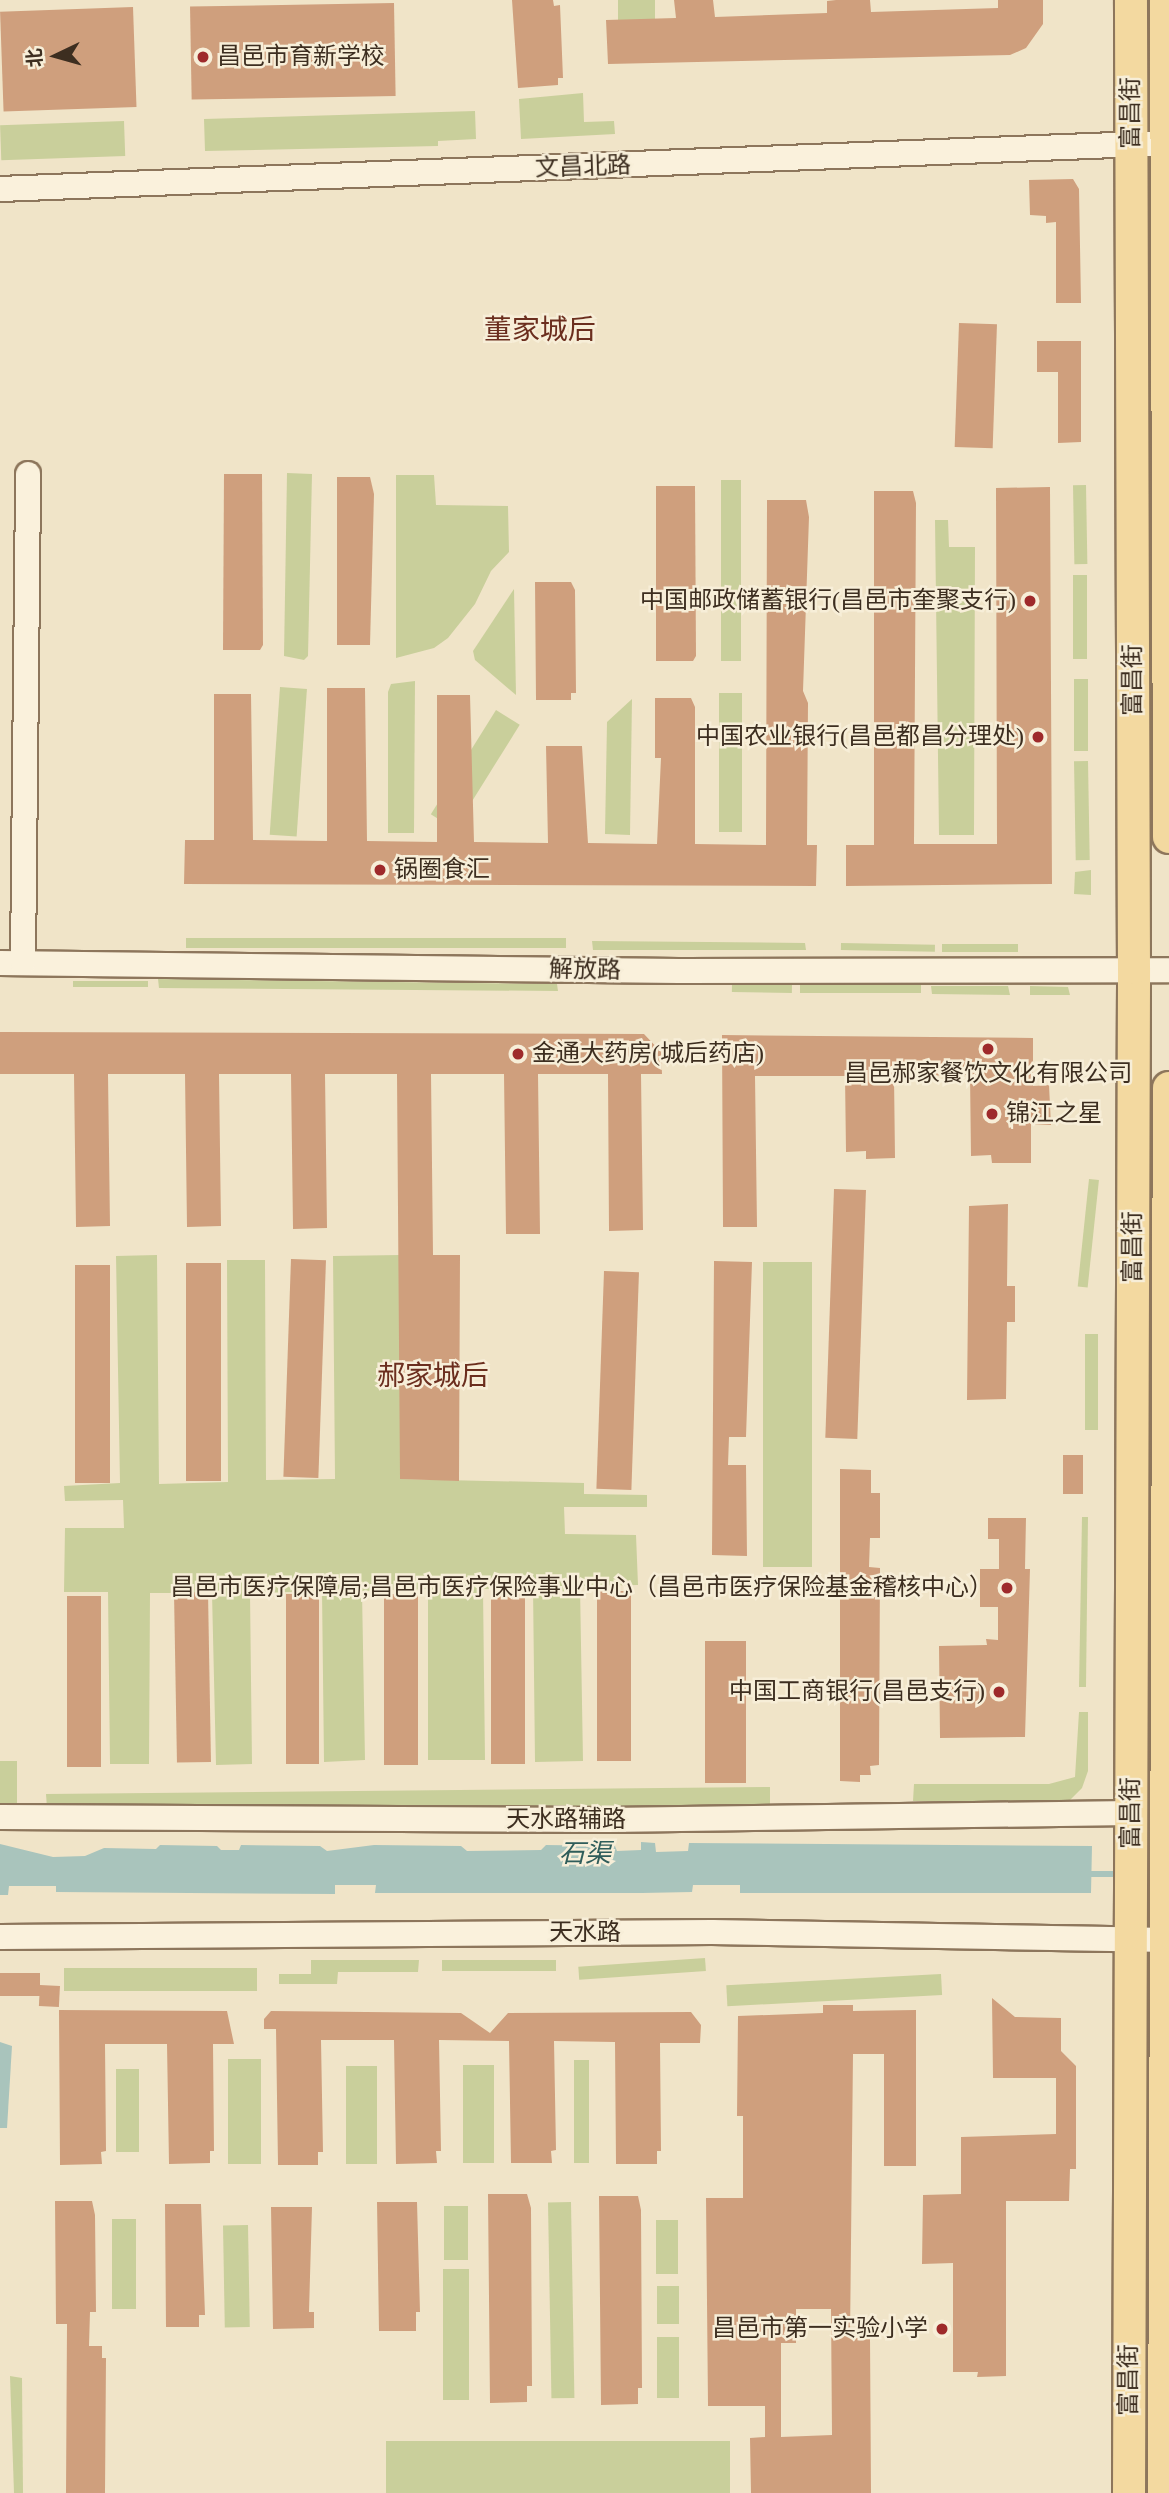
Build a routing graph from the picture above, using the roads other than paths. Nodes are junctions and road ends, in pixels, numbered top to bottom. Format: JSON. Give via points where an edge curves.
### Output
{"nodes":[{"id":1,"x":1130,"y":0,"type":"edge"},
{"id":2,"x":1167,"y":0,"type":"edge"},
{"id":3,"x":1167,"y":143,"type":"junction"},
{"id":4,"x":1131,"y":144,"type":"junction"},
{"id":5,"x":0,"y":189,"type":"edge"},
{"id":6,"x":29,"y":474,"type":"dead end"},
{"id":7,"x":1169,"y":837,"type":"edge"},
{"id":8,"x":12,"y":963,"type":"edge"},
{"id":9,"x":1133,"y":968,"type":"junction"},
{"id":10,"x":1169,"y":970,"type":"edge"},
{"id":11,"x":1169,"y":1088,"type":"edge"},
{"id":12,"x":0,"y":1817,"type":"edge"},
{"id":13,"x":1131,"y":1826,"type":"junction"},
{"id":14,"x":1167,"y":1832,"type":"edge"},
{"id":15,"x":0,"y":1937,"type":"edge"},
{"id":16,"x":1131,"y":1940,"type":"junction"},
{"id":17,"x":1167,"y":1940,"type":"edge"},
{"id":18,"x":1129,"y":2493,"type":"edge"},
{"id":19,"x":1164,"y":2493,"type":"edge"}],
"edges":[{"from":1,"to":4,"type":"main road","name":"富昌街"},
{"from":2,"to":3,"type":"main road","name":"富昌街"},
{"from":3,"to":4,"type":"street","name":"文昌北路"},
{"from":3,"to":7,"type":"main road","name":"富昌街"},
{"from":4,"to":5,"type":"street","name":"文昌北路"},
{"from":4,"to":9,"type":"main road","name":"富昌街"},
{"from":6,"to":8,"type":"street"},
{"from":8,"to":9,"type":"street","name":"解放路","via":[[679,971]]},
{"from":9,"to":10,"type":"street","name":"解放路"},
{"from":9,"to":13,"type":"main road","name":"富昌街"},
{"from":11,"to":14,"type":"main road","name":"富昌街"},
{"from":12,"to":13,"type":"street","name":"天水路辅路"},
{"from":13,"to":16,"type":"main road","name":"富昌街"},
{"from":14,"to":17,"type":"main road","name":"富昌街"},
{"from":15,"to":16,"type":"street","name":"天水路","via":[[712,1932]]},
{"from":16,"to":17,"type":"street","name":"天水路"},
{"from":16,"to":18,"type":"main road","name":"富昌街"},
{"from":17,"to":19,"type":"main road","name":"富昌街"}]}
